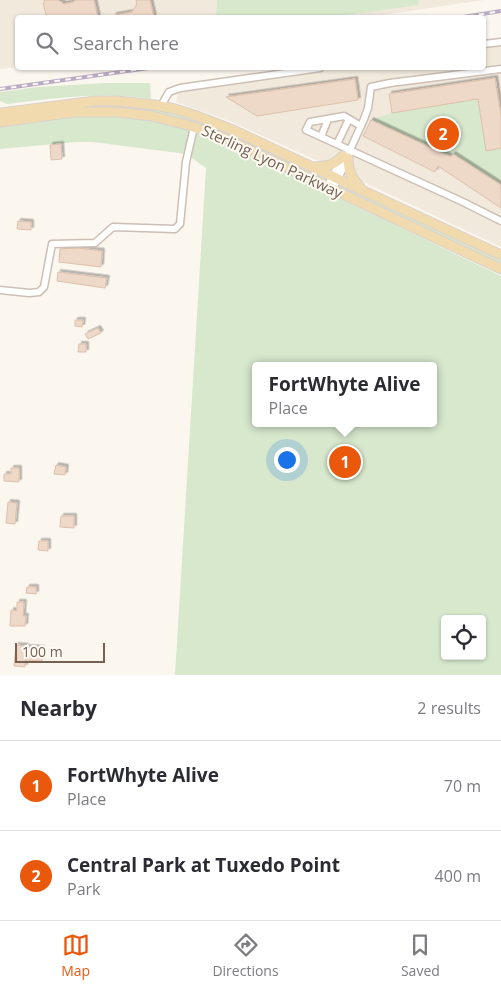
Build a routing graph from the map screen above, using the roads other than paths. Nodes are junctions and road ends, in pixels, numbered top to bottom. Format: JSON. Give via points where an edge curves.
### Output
{"nodes":[{"id":1,"x":501,"y":42,"type":"edge"},
{"id":2,"x":486,"y":44,"type":"edge"},
{"id":3,"x":501,"y":68,"type":"edge"},
{"id":4,"x":306,"y":70,"type":"edge"},
{"id":5,"x":0,"y":106,"type":"edge"},
{"id":6,"x":45,"y":106,"type":"junction"},
{"id":7,"x":161,"y":106,"type":"junction"},
{"id":8,"x":0,"y":112,"type":"edge"},
{"id":9,"x":328,"y":119,"type":"junction"},
{"id":10,"x":349,"y":119,"type":"junction"},
{"id":11,"x":0,"y":122,"type":"edge"},
{"id":12,"x":361,"y":126,"type":"junction"},
{"id":13,"x":194,"y":127,"type":"junction"},
{"id":14,"x":321,"y":137,"type":"junction"},
{"id":15,"x":337,"y":144,"type":"junction"},
{"id":16,"x":347,"y":155,"type":"junction"},
{"id":17,"x":311,"y":166,"type":"junction"},
{"id":18,"x":335,"y":178,"type":"junction"},
{"id":19,"x":330,"y":188,"type":"junction"},
{"id":20,"x":364,"y":191,"type":"junction"},
{"id":21,"x":501,"y":221,"type":"edge"},
{"id":22,"x":501,"y":247,"type":"edge"},
{"id":23,"x":487,"y":249,"type":"junction"},
{"id":24,"x":501,"y":255,"type":"edge"},
{"id":25,"x":501,"y":269,"type":"edge"},
{"id":26,"x":0,"y":290,"type":"edge"}],
"edges":[{"from":1,"to":2,"type":"lane"},
{"from":3,"to":12,"type":"lane","via":[[371,87]]},
{"from":4,"to":7,"type":"lane","via":[[180,88],[168,92]]},
{"from":5,"to":6,"type":"main road"},
{"from":6,"to":7,"type":"main road","name":"Sterling Lyon Parkway","via":[[105,100]]},
{"from":6,"to":8,"type":"main road","name":"Sterling Lyon Parkway"},
{"from":7,"to":17,"type":"main road","name":"Sterling Lyon Parkway","via":[[232,130]]},
{"from":9,"to":10,"type":"lane","via":[[344,116]]},
{"from":9,"to":14,"type":"lane"},
{"from":9,"to":14,"type":"lane","via":[[310,122],[306,130]]},
{"from":10,"to":12,"type":"lane"},
{"from":10,"to":15,"type":"lane"},
{"from":11,"to":13,"type":"main road","name":"Sterling Lyon Parkway","via":[[75,112],[117,112],[152,116]]},
{"from":12,"to":16,"type":"lane"},
{"from":13,"to":19,"type":"main road","name":"Sterling Lyon Parkway"},
{"from":13,"to":26,"type":"lane","via":[[186,162],[180,224],[175,229],[113,227],[95,243],[52,244],[44,287],[39,292]]},
{"from":14,"to":15,"type":"lane"},
{"from":15,"to":16,"type":"lane"},
{"from":16,"to":17,"type":"main road","via":[[335,164]]},
{"from":16,"to":18,"type":"lane"},
{"from":16,"to":20,"type":"main road","via":[[350,174]]},
{"from":16,"to":21,"type":"lane"},
{"from":17,"to":18,"type":"main road","name":"Sterling Lyon Parkway"},
{"from":18,"to":19,"type":"lane"},
{"from":18,"to":20,"type":"main road","name":"Sterling Lyon Parkway"},
{"from":19,"to":25,"type":"main road","name":"Sterling Lyon Parkway"},
{"from":20,"to":23,"type":"main road","name":"Sterling Lyon Parkway"},
{"from":22,"to":23,"type":"main road"},
{"from":23,"to":24,"type":"main road","name":"Sterling Lyon Parkway"}]}
